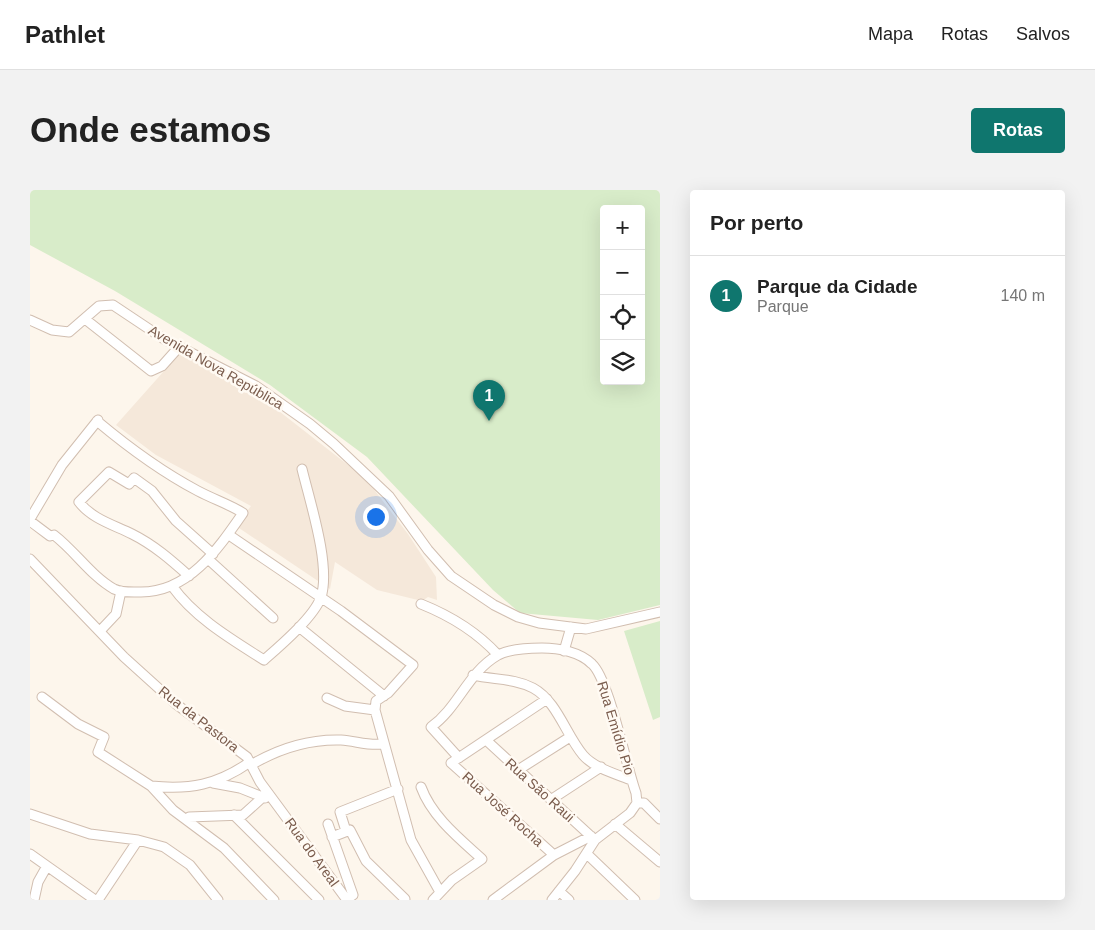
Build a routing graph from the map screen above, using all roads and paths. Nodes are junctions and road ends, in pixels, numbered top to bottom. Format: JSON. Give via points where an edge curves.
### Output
{"nodes":[{"id":1,"x":85,"y":319,"type":"junction"},
{"id":2,"x":31,"y":321,"type":"edge"},
{"id":3,"x":179,"y":347,"type":"junction"},
{"id":4,"x":302,"y":469,"type":"dead end"},
{"id":5,"x":30,"y":520,"type":"edge"},
{"id":6,"x":228,"y":535,"type":"junction"},
{"id":7,"x":211,"y":556,"type":"junction"},
{"id":8,"x":30,"y":559,"type":"edge"},
{"id":9,"x":189,"y":576,"type":"junction"},
{"id":10,"x":172,"y":586,"type":"junction"},
{"id":11,"x":121,"y":591,"type":"junction"},
{"id":12,"x":321,"y":597,"type":"junction"},
{"id":13,"x":421,"y":604,"type":"dead end"},
{"id":14,"x":660,"y":612,"type":"edge"},
{"id":15,"x":274,"y":618,"type":"dead end"},
{"id":16,"x":299,"y":627,"type":"junction"},
{"id":17,"x":571,"y":627,"type":"junction"},
{"id":18,"x":100,"y":631,"type":"junction"},
{"id":19,"x":564,"y":650,"type":"junction"},
{"id":20,"x":498,"y":655,"type":"junction"},
{"id":21,"x":473,"y":675,"type":"junction"},
{"id":22,"x":384,"y":696,"type":"junction"},
{"id":23,"x":42,"y":697,"type":"dead end"},
{"id":24,"x":328,"y":698,"type":"dead end"},
{"id":25,"x":547,"y":699,"type":"junction"},
{"id":26,"x":375,"y":710,"type":"junction"},
{"id":27,"x":570,"y":736,"type":"junction"},
{"id":28,"x":486,"y":740,"type":"junction"},
{"id":29,"x":384,"y":744,"type":"junction"},
{"id":30,"x":455,"y":761,"type":"junction"},
{"id":31,"x":250,"y":764,"type":"junction"},
{"id":32,"x":600,"y":767,"type":"junction"},
{"id":33,"x":518,"y":770,"type":"junction"},
{"id":34,"x":631,"y":780,"type":"junction"},
{"id":35,"x":213,"y":783,"type":"junction"},
{"id":36,"x":151,"y":786,"type":"junction"},
{"id":37,"x":421,"y":787,"type":"dead end"},
{"id":38,"x":398,"y":789,"type":"junction"},
{"id":39,"x":263,"y":797,"type":"junction"},
{"id":40,"x":552,"y":799,"type":"junction"},
{"id":41,"x":637,"y":803,"type":"junction"},
{"id":42,"x":277,"y":804,"type":"junction"},
{"id":43,"x":30,"y":814,"type":"edge"},
{"id":44,"x":234,"y":815,"type":"junction"},
{"id":45,"x":186,"y":817,"type":"junction"},
{"id":46,"x":660,"y":818,"type":"edge"},
{"id":47,"x":328,"y":824,"type":"dead end"},
{"id":48,"x":615,"y":824,"type":"junction"},
{"id":49,"x":346,"y":831,"type":"junction"},
{"id":50,"x":332,"y":837,"type":"junction"},
{"id":51,"x":593,"y":838,"type":"junction"},
{"id":52,"x":138,"y":840,"type":"junction"},
{"id":53,"x":30,"y":854,"type":"edge"},
{"id":54,"x":587,"y":854,"type":"junction"},
{"id":55,"x":554,"y":855,"type":"junction"},
{"id":56,"x":660,"y":862,"type":"edge"},
{"id":57,"x":47,"y":866,"type":"junction"},
{"id":58,"x":559,"y":891,"type":"junction"},
{"id":59,"x":440,"y":892,"type":"junction"},
{"id":60,"x":405,"y":899,"type":"dead end"},
{"id":61,"x":34,"y":900,"type":"edge"},
{"id":62,"x":96,"y":900,"type":"edge"},
{"id":63,"x":218,"y":900,"type":"edge"},
{"id":64,"x":274,"y":900,"type":"edge"},
{"id":65,"x":319,"y":900,"type":"edge"},
{"id":66,"x":347,"y":900,"type":"edge"},
{"id":67,"x":433,"y":900,"type":"edge"},
{"id":68,"x":493,"y":900,"type":"edge"},
{"id":69,"x":552,"y":900,"type":"edge"},
{"id":70,"x":569,"y":900,"type":"edge"},
{"id":71,"x":635,"y":900,"type":"edge"}],
"edges":[{"from":1,"to":2,"type":"street","name":"Avenida Nova República","via":[[66,332]]},
{"from":1,"to":3,"type":"street","name":"Avenida Nova República","via":[[99,306],[112,304]]},
{"from":1,"to":3,"type":"street","via":[[151,371],[162,366]]},
{"from":3,"to":17,"type":"street","name":"Avenida Nova República","via":[[272,396],[334,444],[389,496],[428,550],[462,585],[518,617]]},
{"from":4,"to":12,"type":"street","via":[[324,563]]},
{"from":5,"to":6,"type":"street","via":[[57,472],[97,420],[150,462],[215,501],[243,513]]},
{"from":5,"to":11,"type":"street","via":[[50,536],[54,535],[100,578]]},
{"from":6,"to":7,"type":"street"},
{"from":6,"to":12,"type":"street"},
{"from":7,"to":9,"type":"street"},
{"from":7,"to":9,"type":"street","via":[[146,486],[134,478],[128,484],[109,472],[79,502],[110,525],[157,550]]},
{"from":7,"to":15,"type":"street"},
{"from":8,"to":18,"type":"street","name":"Rua da Pastora"},
{"from":9,"to":10,"type":"street"},
{"from":10,"to":11,"type":"street","via":[[149,592]]},
{"from":10,"to":16,"type":"street","via":[[205,619],[264,660]]},
{"from":11,"to":18,"type":"street","via":[[116,614]]},
{"from":12,"to":16,"type":"street"},
{"from":12,"to":22,"type":"street","via":[[413,665]]},
{"from":13,"to":20,"type":"street","via":[[467,628]]},
{"from":14,"to":17,"type":"street","name":"Avenida Nova República","via":[[597,628]]},
{"from":16,"to":22,"type":"street"},
{"from":17,"to":19,"type":"street"},
{"from":18,"to":31,"type":"street","name":"Rua da Pastora","via":[[176,704],[236,747]]},
{"from":19,"to":20,"type":"street","name":"Rua Emídio Pio","via":[[529,648]]},
{"from":19,"to":34,"type":"street","name":"Rua Emídio Pio","via":[[585,659],[599,674]]},
{"from":20,"to":21,"type":"street"},
{"from":21,"to":25,"type":"street","via":[[526,685]]},
{"from":21,"to":30,"type":"street","name":"Rua José Rocha","via":[[452,706],[431,727]]},
{"from":22,"to":26,"type":"street","via":[[376,701]]},
{"from":23,"to":36,"type":"street","via":[[72,720],[104,737],[98,752]]},
{"from":24,"to":26,"type":"street","via":[[346,706]]},
{"from":25,"to":27,"type":"street"},
{"from":25,"to":28,"type":"street"},
{"from":26,"to":29,"type":"street"},
{"from":27,"to":32,"type":"street","via":[[584,756]]},
{"from":27,"to":33,"type":"street"},
{"from":28,"to":30,"type":"street"},
{"from":28,"to":33,"type":"street","name":"Rua São Raui"},
{"from":29,"to":31,"type":"street","via":[[339,740],[306,742]]},
{"from":29,"to":38,"type":"street"},
{"from":30,"to":55,"type":"street","name":"Rua José Rocha"},
{"from":31,"to":35,"type":"street"},
{"from":31,"to":42,"type":"street","name":"Rua da Pastora"},
{"from":32,"to":34,"type":"street"},
{"from":32,"to":40,"type":"street"},
{"from":33,"to":40,"type":"street","name":"Rua São Raui"},
{"from":34,"to":41,"type":"street","name":"Rua Emídio Pio"},
{"from":35,"to":36,"type":"street","via":[[176,788]]},
{"from":35,"to":39,"type":"street"},
{"from":36,"to":45,"type":"street"},
{"from":37,"to":59,"type":"street","via":[[430,805],[451,831],[482,859]]},
{"from":38,"to":49,"type":"street","via":[[340,812]]},
{"from":38,"to":59,"type":"street","via":[[411,840]]},
{"from":39,"to":42,"type":"street"},
{"from":39,"to":44,"type":"street","via":[[243,815]]},
{"from":40,"to":51,"type":"street","name":"Rua São Raui"},
{"from":41,"to":46,"type":"street","via":[[644,803]]},
{"from":41,"to":48,"type":"street"},
{"from":42,"to":66,"type":"street","name":"Rua do Areal"},
{"from":43,"to":52,"type":"street","via":[[90,834]]},
{"from":44,"to":45,"type":"street"},
{"from":44,"to":65,"type":"street"},
{"from":45,"to":64,"type":"street","via":[[224,848]]},
{"from":47,"to":50,"type":"street"},
{"from":48,"to":51,"type":"street"},
{"from":48,"to":56,"type":"street"},
{"from":49,"to":50,"type":"street"},
{"from":49,"to":60,"type":"street","via":[[350,830],[366,861]]},
{"from":50,"to":66,"type":"street","via":[[353,895]]},
{"from":51,"to":54,"type":"street"},
{"from":51,"to":55,"type":"street"},
{"from":52,"to":62,"type":"street"},
{"from":52,"to":63,"type":"street","via":[[164,847],[190,865]]},
{"from":53,"to":57,"type":"street"},
{"from":54,"to":58,"type":"street"},
{"from":54,"to":71,"type":"street"},
{"from":55,"to":68,"type":"street"},
{"from":57,"to":61,"type":"street","via":[[38,882]]},
{"from":57,"to":62,"type":"street"},
{"from":58,"to":69,"type":"street"},
{"from":58,"to":70,"type":"street"},
{"from":59,"to":67,"type":"street"}]}
